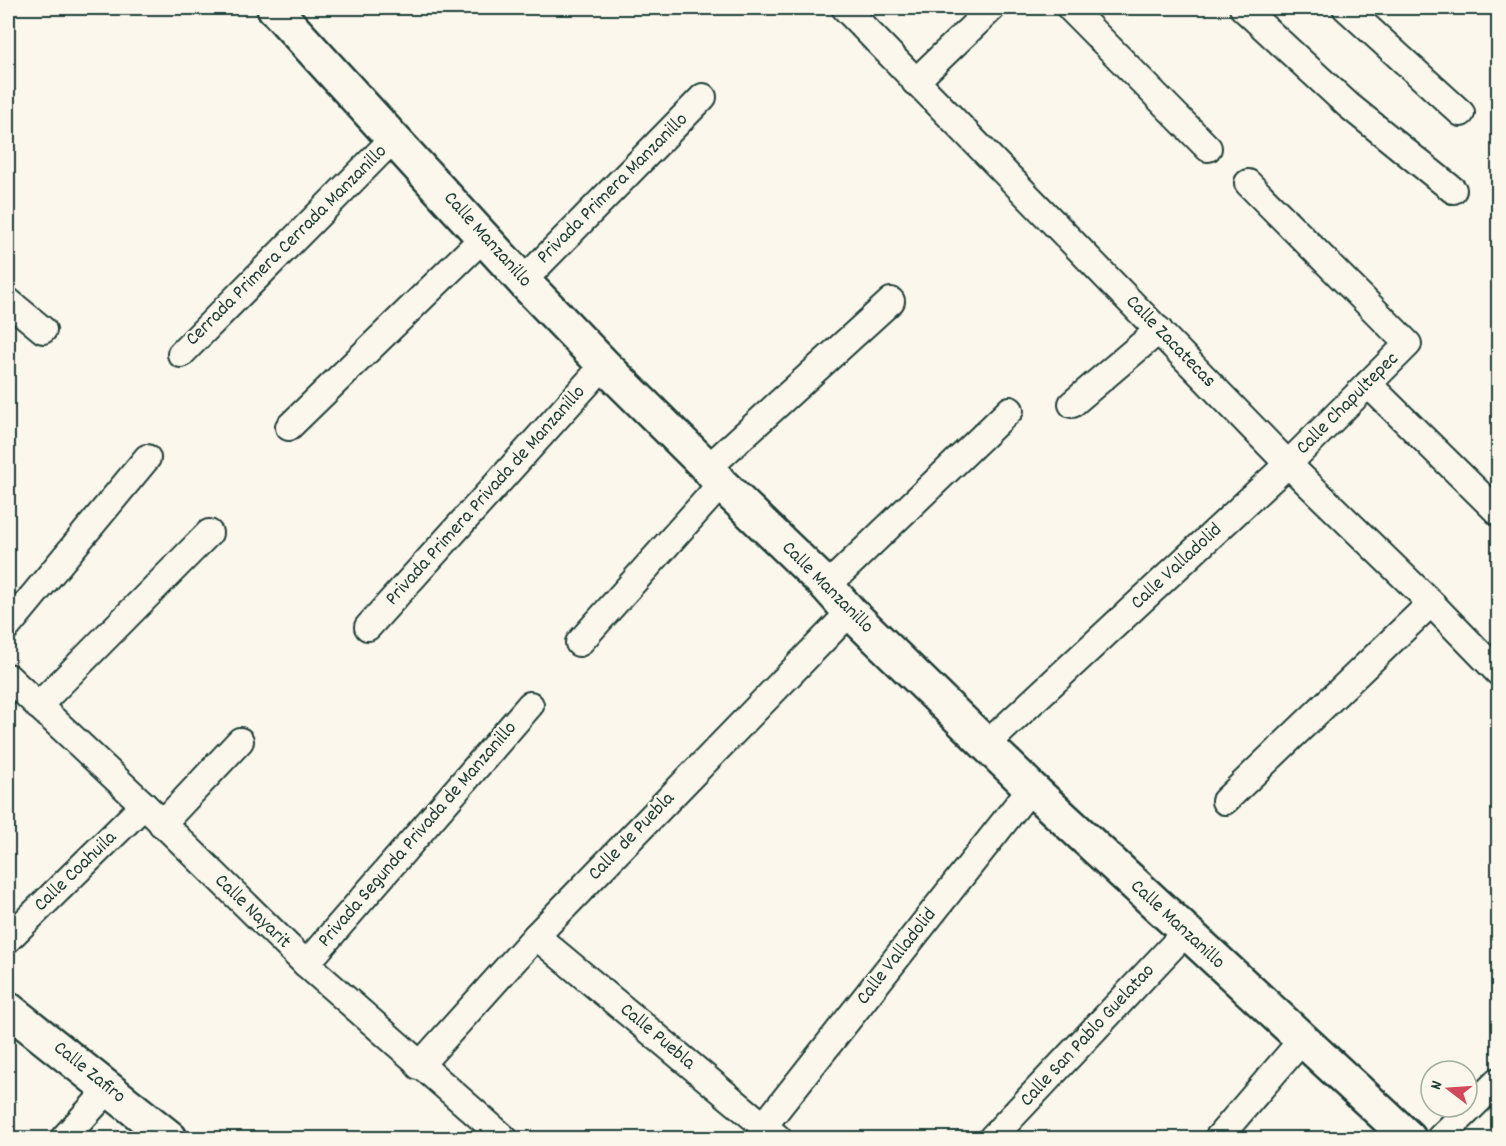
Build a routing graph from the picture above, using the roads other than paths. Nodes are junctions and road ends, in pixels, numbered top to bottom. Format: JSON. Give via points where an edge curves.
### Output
{"nodes":[{"id":1,"x":274,"y":8,"type":"edge"},
{"id":2,"x":845,"y":8,"type":"edge"},
{"id":3,"x":992,"y":8,"type":"edge"},
{"id":4,"x":1070,"y":8,"type":"edge"},
{"id":5,"x":1243,"y":8,"type":"edge"},
{"id":6,"x":1346,"y":8,"type":"edge"},
{"id":7,"x":915,"y":82,"type":"junction"},
{"id":8,"x":703,"y":97,"type":"dead end"},
{"id":9,"x":1461,"y":113,"type":"dead end"},
{"id":10,"x":394,"y":138,"type":"junction"},
{"id":11,"x":1208,"y":148,"type":"dead end"},
{"id":12,"x":1248,"y":183,"type":"dead end"},
{"id":13,"x":1453,"y":190,"type":"dead end"},
{"id":14,"x":484,"y":237,"type":"junction"},
{"id":15,"x":523,"y":281,"type":"junction"},
{"id":16,"x":8,"y":301,"type":"edge"},
{"id":17,"x":891,"y":301,"type":"dead end"},
{"id":18,"x":43,"y":330,"type":"dead end"},
{"id":19,"x":1159,"y":330,"type":"junction"},
{"id":20,"x":181,"y":354,"type":"dead end"},
{"id":21,"x":604,"y":365,"type":"junction"},
{"id":22,"x":1368,"y":384,"type":"junction"},
{"id":23,"x":1072,"y":404,"type":"dead end"},
{"id":24,"x":1010,"y":410,"type":"dead end"},
{"id":25,"x":289,"y":426,"type":"dead end"},
{"id":26,"x":147,"y":458,"type":"dead end"},
{"id":27,"x":1288,"y":464,"type":"junction"},
{"id":28,"x":714,"y":476,"type":"junction"},
{"id":29,"x":1498,"y":512,"type":"edge"},
{"id":30,"x":209,"y":533,"type":"dead end"},
{"id":31,"x":827,"y":586,"type":"junction"},
{"id":32,"x":1431,"y":603,"type":"junction"},
{"id":33,"x":850,"y":612,"type":"junction"},
{"id":34,"x":8,"y":626,"type":"edge"},
{"id":35,"x":368,"y":627,"type":"dead end"},
{"id":36,"x":579,"y":643,"type":"dead end"},
{"id":37,"x":1498,"y":672,"type":"edge"},
{"id":38,"x":8,"y":677,"type":"edge"},
{"id":39,"x":530,"y":705,"type":"dead end"},
{"id":40,"x":38,"y":706,"type":"junction"},
{"id":41,"x":240,"y":741,"type":"dead end"},
{"id":42,"x":987,"y":744,"type":"junction"},
{"id":43,"x":1031,"y":788,"type":"junction"},
{"id":44,"x":1225,"y":801,"type":"dead end"},
{"id":45,"x":144,"y":805,"type":"junction"},
{"id":46,"x":162,"y":824,"type":"junction"},
{"id":47,"x":1185,"y":933,"type":"junction"},
{"id":48,"x":536,"y":936,"type":"junction"},
{"id":49,"x":8,"y":939,"type":"edge"},
{"id":50,"x":306,"y":964,"type":"junction"},
{"id":51,"x":8,"y":1009,"type":"edge"},
{"id":52,"x":1302,"y":1040,"type":"junction"},
{"id":53,"x":419,"y":1066,"type":"junction"},
{"id":54,"x":1498,"y":1081,"type":"edge"},
{"id":55,"x":109,"y":1089,"type":"junction"},
{"id":56,"x":771,"y":1133,"type":"edge"},
{"id":57,"x":64,"y":1138,"type":"edge"},
{"id":58,"x":170,"y":1138,"type":"edge"},
{"id":59,"x":504,"y":1138,"type":"edge"},
{"id":60,"x":992,"y":1138,"type":"edge"},
{"id":61,"x":1218,"y":1138,"type":"edge"},
{"id":62,"x":1409,"y":1138,"type":"edge"},
{"id":63,"x":1440,"y":1138,"type":"edge"}],
"edges":[{"from":1,"to":10,"type":"street","name":"Calle Manzanillo"},
{"from":2,"to":7,"type":"street","name":"Calle Zacatecas"},
{"from":3,"to":7,"type":"street"},
{"from":4,"to":11,"type":"street"},
{"from":5,"to":13,"type":"street","via":[[1348,105]]},
{"from":6,"to":9,"type":"street"},
{"from":7,"to":19,"type":"street","name":"Calle Zacatecas"},
{"from":8,"to":15,"type":"street","name":"Privada Primera Manzanillo"},
{"from":10,"to":14,"type":"street","name":"Calle Manzanillo"},
{"from":10,"to":20,"type":"street","name":"Cerrada Primera Cerrada Manzanillo"},
{"from":12,"to":22,"type":"street","name":"Calle Chapultepec","via":[[1408,344]]},
{"from":14,"to":15,"type":"street","name":"Calle Manzanillo"},
{"from":14,"to":25,"type":"street"},
{"from":15,"to":21,"type":"street","name":"Calle Manzanillo"},
{"from":16,"to":18,"type":"street"},
{"from":17,"to":28,"type":"street"},
{"from":19,"to":23,"type":"street"},
{"from":19,"to":27,"type":"street","name":"Calle Zacatecas"},
{"from":21,"to":28,"type":"street","name":"Calle Manzanillo"},
{"from":21,"to":35,"type":"street","name":"Privada Primera Privada de Manzanillo"},
{"from":22,"to":27,"type":"street","name":"Calle Chapultepec"},
{"from":22,"to":29,"type":"street"},
{"from":24,"to":31,"type":"street"},
{"from":26,"to":34,"type":"street"},
{"from":27,"to":32,"type":"street","name":"Calle Zacatecas"},
{"from":27,"to":42,"type":"street","name":"Calle Valladolid"},
{"from":28,"to":31,"type":"street","name":"Calle Manzanillo"},
{"from":28,"to":36,"type":"street"},
{"from":30,"to":40,"type":"street"},
{"from":31,"to":33,"type":"street","name":"Calle Manzanillo"},
{"from":32,"to":37,"type":"street","name":"Calle Zacatecas"},
{"from":32,"to":44,"type":"street"},
{"from":33,"to":42,"type":"street","name":"Calle Manzanillo"},
{"from":33,"to":48,"type":"street","name":"Calle de Puebla"},
{"from":38,"to":40,"type":"street","name":"Calle Nayarit"},
{"from":39,"to":50,"type":"street","name":"Privada Segunda Privada de Manzanillo"},
{"from":40,"to":45,"type":"street","name":"Calle Nayarit"},
{"from":41,"to":46,"type":"street"},
{"from":42,"to":43,"type":"street","name":"Calle Manzanillo"},
{"from":43,"to":47,"type":"street","name":"Calle Manzanillo"},
{"from":43,"to":56,"type":"street","name":"Calle Valladolid"},
{"from":45,"to":46,"type":"street","name":"Calle Nayarit"},
{"from":45,"to":49,"type":"street","name":"Calle Coahuila"},
{"from":46,"to":50,"type":"street","name":"Calle Nayarit"},
{"from":47,"to":52,"type":"street","name":"Calle Manzanillo"},
{"from":47,"to":60,"type":"street","name":"Calle San Pablo Guelatao"},
{"from":48,"to":53,"type":"street","name":"Calle de Puebla"},
{"from":48,"to":56,"type":"street","name":"Calle Puebla"},
{"from":50,"to":53,"type":"street","name":"Calle Nayarit"},
{"from":51,"to":55,"type":"street","name":"Calle Zafiro"},
{"from":52,"to":61,"type":"street"},
{"from":52,"to":62,"type":"street","name":"Calle Manzanillo"},
{"from":53,"to":59,"type":"street","name":"Calle Nayarit"},
{"from":54,"to":63,"type":"street"},
{"from":55,"to":57,"type":"street"},
{"from":55,"to":58,"type":"street","name":"Calle Zafiro"}]}
